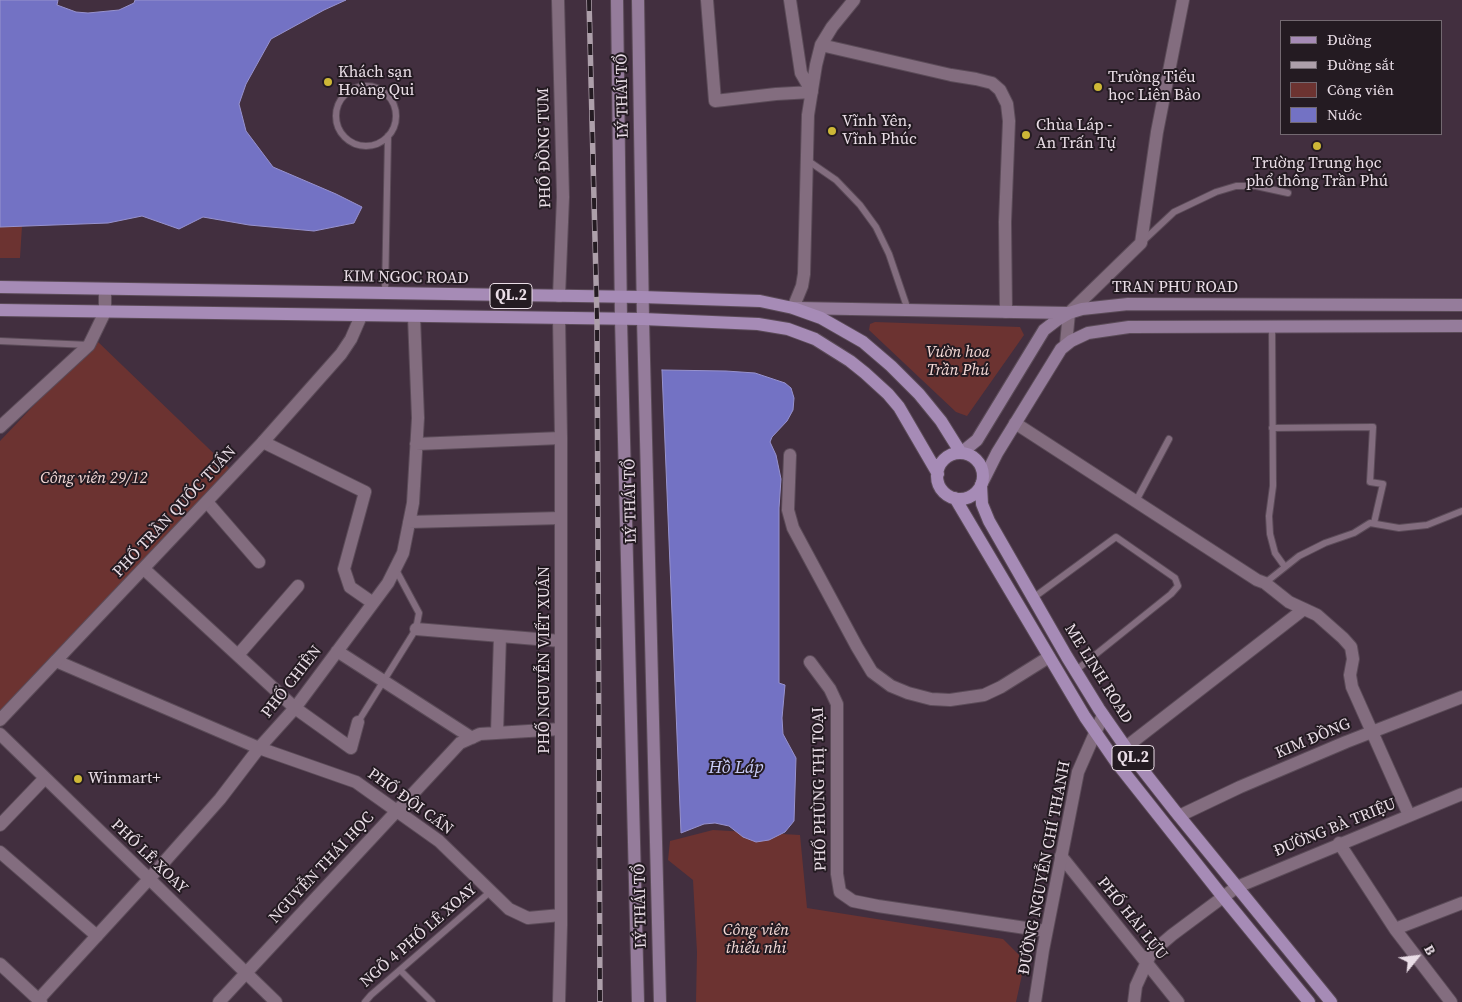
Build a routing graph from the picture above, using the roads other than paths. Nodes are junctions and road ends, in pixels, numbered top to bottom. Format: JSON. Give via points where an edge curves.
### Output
{"nodes":[{"id":1,"x":558,"y":0,"type":"edge"},
{"id":2,"x":618,"y":0,"type":"edge"},
{"id":3,"x":638,"y":0,"type":"edge"},
{"id":4,"x":707,"y":0,"type":"edge"},
{"id":5,"x":790,"y":0,"type":"edge"},
{"id":6,"x":854,"y":0,"type":"edge"},
{"id":7,"x":1183,"y":0,"type":"edge"},
{"id":8,"x":821,"y":45,"type":"junction"},
{"id":9,"x":812,"y":92,"type":"junction"},
{"id":10,"x":388,"y":136,"type":"junction"},
{"id":11,"x":807,"y":160,"type":"junction"},
{"id":12,"x":1288,"y":193,"type":"dead end"},
{"id":13,"x":1141,"y":243,"type":"junction"},
{"id":14,"x":0,"y":287,"type":"edge"},
{"id":15,"x":105,"y":289,"type":"junction"},
{"id":16,"x":385,"y":294,"type":"junction"},
{"id":17,"x":559,"y":296,"type":"junction"},
{"id":18,"x":621,"y":297,"type":"junction"},
{"id":19,"x":642,"y":297,"type":"junction"},
{"id":20,"x":1462,"y":305,"type":"edge"},
{"id":21,"x":793,"y":308,"type":"junction"},
{"id":22,"x":0,"y":310,"type":"edge"},
{"id":23,"x":908,"y":311,"type":"junction"},
{"id":24,"x":104,"y":312,"type":"junction"},
{"id":25,"x":1006,"y":312,"type":"junction"},
{"id":26,"x":1069,"y":313,"type":"junction"},
{"id":27,"x":361,"y":316,"type":"junction"},
{"id":28,"x":414,"y":317,"type":"junction"},
{"id":29,"x":558,"y":318,"type":"junction"},
{"id":30,"x":621,"y":319,"type":"junction"},
{"id":31,"x":643,"y":319,"type":"junction"},
{"id":32,"x":1462,"y":326,"type":"edge"},
{"id":33,"x":1272,"y":327,"type":"junction"},
{"id":34,"x":0,"y":341,"type":"edge"},
{"id":35,"x":1066,"y":344,"type":"junction"},
{"id":36,"x":89,"y":346,"type":"junction"},
{"id":37,"x":1015,"y":423,"type":"junction"},
{"id":38,"x":0,"y":427,"type":"edge"},
{"id":39,"x":1272,"y":428,"type":"junction"},
{"id":40,"x":561,"y":438,"type":"junction"},
{"id":41,"x":1169,"y":439,"type":"dead end"},
{"id":42,"x":263,"y":442,"type":"junction"},
{"id":43,"x":416,"y":444,"type":"junction"},
{"id":44,"x":961,"y":453,"type":"junction"},
{"id":45,"x":790,"y":455,"type":"dead end"},
{"id":46,"x":938,"y":474,"type":"junction"},
{"id":47,"x":981,"y":486,"type":"junction"},
{"id":48,"x":955,"y":498,"type":"junction"},
{"id":49,"x":1136,"y":501,"type":"junction"},
{"id":50,"x":207,"y":502,"type":"junction"},
{"id":51,"x":1462,"y":511,"type":"edge"},
{"id":52,"x":561,"y":518,"type":"junction"},
{"id":53,"x":409,"y":522,"type":"junction"},
{"id":54,"x":1374,"y":523,"type":"junction"},
{"id":55,"x":259,"y":562,"type":"dead end"},
{"id":56,"x":1285,"y":567,"type":"junction"},
{"id":57,"x":144,"y":568,"type":"junction"},
{"id":58,"x":395,"y":569,"type":"junction"},
{"id":59,"x":1265,"y":583,"type":"junction"},
{"id":60,"x":298,"y":586,"type":"dead end"},
{"id":61,"x":1033,"y":598,"type":"junction"},
{"id":62,"x":374,"y":602,"type":"junction"},
{"id":63,"x":1304,"y":609,"type":"junction"},
{"id":64,"x":416,"y":629,"type":"junction"},
{"id":65,"x":500,"y":636,"type":"junction"},
{"id":66,"x":561,"y":641,"type":"junction"},
{"id":67,"x":337,"y":651,"type":"junction"},
{"id":68,"x":238,"y":655,"type":"junction"},
{"id":69,"x":1049,"y":657,"type":"junction"},
{"id":70,"x":56,"y":661,"type":"junction"},
{"id":71,"x":810,"y":662,"type":"dead end"},
{"id":72,"x":1075,"y":671,"type":"junction"},
{"id":73,"x":384,"y":681,"type":"junction"},
{"id":74,"x":1462,"y":697,"type":"edge"},
{"id":75,"x":295,"y":708,"type":"junction"},
{"id":76,"x":1103,"y":715,"type":"junction"},
{"id":77,"x":0,"y":720,"type":"edge"},
{"id":78,"x":358,"y":722,"type":"joint"},
{"id":79,"x":561,"y":729,"type":"junction"},
{"id":80,"x":1095,"y":732,"type":"junction"},
{"id":81,"x":1372,"y":732,"type":"junction"},
{"id":82,"x":497,"y":733,"type":"junction"},
{"id":83,"x":0,"y":734,"type":"edge"},
{"id":84,"x":472,"y":738,"type":"junction"},
{"id":85,"x":1126,"y":747,"type":"junction"},
{"id":86,"x":259,"y":748,"type":"junction"},
{"id":87,"x":45,"y":778,"type":"junction"},
{"id":88,"x":1462,"y":794,"type":"edge"},
{"id":89,"x":398,"y":811,"type":"junction"},
{"id":90,"x":1409,"y":815,"type":"junction"},
{"id":91,"x":1179,"y":816,"type":"junction"},
{"id":92,"x":0,"y":825,"type":"edge"},
{"id":93,"x":1340,"y":844,"type":"junction"},
{"id":94,"x":0,"y":852,"type":"edge"},
{"id":95,"x":1061,"y":856,"type":"junction"},
{"id":96,"x":149,"y":880,"type":"junction"},
{"id":97,"x":1237,"y":887,"type":"junction"},
{"id":98,"x":491,"y":891,"type":"junction"},
{"id":99,"x":1223,"y":897,"type":"junction"},
{"id":100,"x":1462,"y":903,"type":"edge"},
{"id":101,"x":561,"y":916,"type":"junction"},
{"id":102,"x":1395,"y":929,"type":"junction"},
{"id":103,"x":1046,"y":931,"type":"junction"},
{"id":104,"x":97,"y":936,"type":"junction"},
{"id":105,"x":1146,"y":962,"type":"junction"},
{"id":106,"x":0,"y":964,"type":"edge"},
{"id":107,"x":400,"y":970,"type":"junction"},
{"id":108,"x":245,"y":973,"type":"junction"},
{"id":109,"x":40,"y":1001,"type":"edge"},
{"id":110,"x":219,"y":1002,"type":"edge"},
{"id":111,"x":276,"y":1002,"type":"edge"},
{"id":112,"x":365,"y":1002,"type":"edge"},
{"id":113,"x":432,"y":1002,"type":"edge"},
{"id":114,"x":559,"y":1002,"type":"edge"},
{"id":115,"x":638,"y":1002,"type":"edge"},
{"id":116,"x":660,"y":1002,"type":"edge"},
{"id":117,"x":1035,"y":1002,"type":"edge"},
{"id":118,"x":1134,"y":1002,"type":"edge"},
{"id":119,"x":1178,"y":1002,"type":"edge"},
{"id":120,"x":1309,"y":1002,"type":"edge"},
{"id":121,"x":1331,"y":1002,"type":"edge"},
{"id":122,"x":1451,"y":1002,"type":"edge"}],
"edges":[{"from":1,"to":17,"type":"street","name":"PHỐ ĐỒNG TUM","via":[[563,197]]},
{"from":2,"to":18,"type":"main road","name":"LÝ THÁI TỔ"},
{"from":3,"to":19,"type":"main road","name":"LÝ THÁI TỔ"},
{"from":4,"to":9,"type":"street","via":[[715,101]]},
{"from":5,"to":9,"type":"street","via":[[801,73]]},
{"from":6,"to":8,"type":"street"},
{"from":7,"to":13,"type":"street","via":[[1157,132]]},
{"from":8,"to":9,"type":"street"},
{"from":8,"to":25,"type":"street","via":[[992,83],[1000,90],[1010,121]]},
{"from":9,"to":11,"type":"street"},
{"from":10,"to":10,"type":"lane","via":[[396,119],[392,101],[386,94],[378,88],[362,86],[348,91],[341,99],[336,118],[345,137],[353,143],[372,145]]},
{"from":10,"to":16,"type":"lane"},
{"from":11,"to":21,"type":"street","via":[[804,274]]},
{"from":11,"to":23,"type":"lane","via":[[836,180],[876,227],[889,254]]},
{"from":12,"to":13,"type":"lane","via":[[1256,186],[1236,186],[1216,192],[1174,212]]},
{"from":13,"to":26,"type":"street"},
{"from":14,"to":15,"type":"main road","name":"KIM NGOC ROAD","number":"QL.2"},
{"from":15,"to":16,"type":"main road","name":"KIM NGOC ROAD","number":"QL.2"},
{"from":15,"to":24,"type":"street"},
{"from":16,"to":17,"type":"main road","name":"KIM NGOC ROAD","number":"QL.2"},
{"from":17,"to":18,"type":"main road","name":"KIM NGOC ROAD","number":"QL.2"},
{"from":18,"to":19,"type":"main road","name":"KIM NGOC ROAD","number":"QL.2"},
{"from":18,"to":30,"type":"main road","name":"LÝ THÁI TỔ"},
{"from":19,"to":21,"type":"main road","name":"KIM NGOC ROAD","number":"QL.2","via":[[760,301]]},
{"from":19,"to":31,"type":"main road","name":"LÝ THÁI TỔ"},
{"from":20,"to":26,"type":"main road","name":"TRAN PHU ROAD","via":[[1128,304],[1093,306]]},
{"from":21,"to":23,"type":"main road"},
{"from":21,"to":44,"type":"main road","name":"KIM NGOC ROAD","number":"QL.2","via":[[846,331],[881,356],[923,398]]},
{"from":22,"to":24,"type":"main road","number":"QL.2"},
{"from":23,"to":25,"type":"main road"},
{"from":24,"to":27,"type":"main road","number":"QL.2"},
{"from":24,"to":36,"type":"street"},
{"from":25,"to":26,"type":"main road"},
{"from":26,"to":35,"type":"street"},
{"from":26,"to":44,"type":"main road","name":"TRAN PHU ROAD","via":[[1044,330],[977,440]]},
{"from":27,"to":28,"type":"main road","number":"QL.2"},
{"from":27,"to":42,"type":"street","name":"PHỐ TRẦN QUỐC TUẤN","via":[[340,354]]},
{"from":28,"to":29,"type":"main road","number":"QL.2"},
{"from":28,"to":43,"type":"street","name":"PHỐ CHIỀN"},
{"from":29,"to":30,"type":"main road","number":"QL.2"},
{"from":29,"to":40,"type":"street","name":"PHỐ NGUYỄN VIẾT XUÂN"},
{"from":30,"to":31,"type":"main road","number":"QL.2"},
{"from":30,"to":115,"type":"main road","name":"LÝ THÁI TỔ"},
{"from":31,"to":46,"type":"main road","number":"QL.2","via":[[758,324],[815,339],[850,361],[888,394]]},
{"from":31,"to":116,"type":"main road","name":"LÝ THÁI TỔ"},
{"from":32,"to":33,"type":"main road"},
{"from":33,"to":35,"type":"main road","via":[[1112,329],[1088,332]]},
{"from":33,"to":39,"type":"lane"},
{"from":34,"to":36,"type":"lane"},
{"from":35,"to":37,"type":"main road"},
{"from":36,"to":38,"type":"street"},
{"from":37,"to":47,"type":"main road"},
{"from":37,"to":49,"type":"street"},
{"from":39,"to":54,"type":"lane","via":[[1373,427],[1370,482],[1383,484]]},
{"from":39,"to":56,"type":"lane","via":[[1270,534]]},
{"from":40,"to":43,"type":"street"},
{"from":40,"to":52,"type":"street","name":"PHỐ NGUYỄN VIẾT XUÂN"},
{"from":41,"to":49,"type":"lane"},
{"from":42,"to":50,"type":"street","name":"PHỐ TRẦN QUỐC TUẤN"},
{"from":42,"to":62,"type":"street","via":[[364,492],[344,569],[350,587]]},
{"from":43,"to":53,"type":"street","name":"PHỐ CHIỀN"},
{"from":44,"to":46,"type":"main road","via":[[945,459]]},
{"from":44,"to":47,"type":"main road","number":"QL.2","via":[[971,456],[979,464],[983,475]]},
{"from":45,"to":69,"type":"street","via":[[788,510],[792,528],[872,672],[891,686],[931,699],[950,700],[984,695]]},
{"from":46,"to":48,"type":"main road","number":"QL.2","via":[[942,490]]},
{"from":47,"to":48,"type":"main road","via":[[970,497]]},
{"from":47,"to":61,"type":"main road","name":"ME LINH ROAD","number":"QL.2","via":[[987,517]]},
{"from":48,"to":69,"type":"main road","name":"ME LINH ROAD","number":"QL.2"},
{"from":49,"to":59,"type":"street"},
{"from":50,"to":55,"type":"street"},
{"from":50,"to":57,"type":"street","name":"PHỐ TRẦN QUỐC TUẤN"},
{"from":51,"to":54,"type":"lane","via":[[1427,525],[1399,528]]},
{"from":52,"to":53,"type":"street"},
{"from":52,"to":66,"type":"street","name":"PHỐ NGUYỄN VIẾT XUÂN"},
{"from":53,"to":58,"type":"street","name":"PHỐ CHIỀN","via":[[403,553]]},
{"from":54,"to":56,"type":"lane","via":[[1316,547]]},
{"from":56,"to":59,"type":"lane"},
{"from":57,"to":68,"type":"street"},
{"from":57,"to":70,"type":"street","name":"PHỐ TRẦN QUỐC TUẤN"},
{"from":58,"to":62,"type":"street","name":"PHỐ CHIỀN"},
{"from":58,"to":64,"type":"lane","via":[[419,613]]},
{"from":59,"to":63,"type":"street"},
{"from":60,"to":68,"type":"street"},
{"from":61,"to":72,"type":"main road","name":"ME LINH ROAD","number":"QL.2"},
{"from":61,"to":72,"type":"lane","via":[[1116,537],[1175,578],[1178,586],[1171,594]]},
{"from":62,"to":67,"type":"street","name":"PHỐ CHIỀN"},
{"from":63,"to":81,"type":"street","via":[[1317,615],[1351,647],[1352,688]]},
{"from":63,"to":85,"type":"street"},
{"from":64,"to":65,"type":"street"},
{"from":64,"to":73,"type":"lane"},
{"from":65,"to":66,"type":"street"},
{"from":65,"to":82,"type":"street"},
{"from":66,"to":79,"type":"street","name":"PHỐ NGUYỄN VIẾT XUÂN"},
{"from":67,"to":73,"type":"street"},
{"from":67,"to":75,"type":"street","name":"PHỐ CHIỀN"},
{"from":68,"to":75,"type":"street"},
{"from":69,"to":80,"type":"main road","name":"ME LINH ROAD","number":"QL.2"},
{"from":70,"to":77,"type":"street","name":"PHỐ TRẦN QUỐC TUẤN"},
{"from":70,"to":86,"type":"street","name":"PHỐ ĐỘI CẤN"},
{"from":71,"to":103,"type":"street","name":"PHỐ PHÙNG THỊ TOẠI","via":[[830,689],[836,704],[837,874],[840,892],[853,901],[878,906]]},
{"from":72,"to":76,"type":"main road","name":"ME LINH ROAD","number":"QL.2"},
{"from":73,"to":78,"type":"lane"},
{"from":73,"to":84,"type":"street"},
{"from":74,"to":81,"type":"street","name":"KIM ĐỒNG"},
{"from":75,"to":78,"type":"street","via":[[351,748]]},
{"from":75,"to":86,"type":"street","name":"PHỐ CHIỀN"},
{"from":76,"to":80,"type":"street","name":"ĐƯỜNG NGUYỄN CHÍ THANH"},
{"from":76,"to":85,"type":"main road","name":"ME LINH ROAD","number":"QL.2"},
{"from":79,"to":82,"type":"street","name":"NGUYỄN THÁI HỌC"},
{"from":79,"to":101,"type":"street","name":"PHỐ NGUYỄN VIẾT XUÂN"},
{"from":80,"to":95,"type":"street","name":"ĐƯỜNG NGUYỄN CHÍ THANH","via":[[1078,772]]},
{"from":80,"to":99,"type":"main road","name":"ME LINH ROAD","number":"QL.2"},
{"from":81,"to":90,"type":"street"},
{"from":81,"to":91,"type":"street","name":"KIM ĐỒNG"},
{"from":82,"to":84,"type":"street","name":"NGUYỄN THÁI HỌC"},
{"from":83,"to":87,"type":"street","name":"PHỐ LÊ XOAY"},
{"from":84,"to":89,"type":"street","name":"NGUYỄN THÁI HỌC","via":[[460,743]]},
{"from":85,"to":91,"type":"main road","name":"ME LINH ROAD","number":"QL.2"},
{"from":86,"to":89,"type":"street","name":"PHỐ ĐỘI CẤN","via":[[356,782]]},
{"from":86,"to":96,"type":"street","name":"PHỐ CHIỀN","via":[[220,799]]},
{"from":87,"to":92,"type":"street"},
{"from":87,"to":96,"type":"street","name":"PHỐ LÊ XOAY"},
{"from":88,"to":90,"type":"street","name":"ĐƯỜNG BÀ TRIỆU"},
{"from":89,"to":98,"type":"street","name":"PHỐ ĐỘI CẤN","via":[[439,841]]},
{"from":89,"to":108,"type":"street","name":"NGUYỄN THÁI HỌC"},
{"from":90,"to":93,"type":"street","name":"ĐƯỜNG BÀ TRIỆU"},
{"from":91,"to":97,"type":"main road","name":"ME LINH ROAD","number":"QL.2"},
{"from":93,"to":97,"type":"street","name":"ĐƯỜNG BÀ TRIỆU"},
{"from":93,"to":102,"type":"street"},
{"from":94,"to":104,"type":"street"},
{"from":95,"to":103,"type":"street","name":"ĐƯỜNG NGUYỄN CHÍ THANH"},
{"from":95,"to":105,"type":"street","name":"PHỐ HẢI LỰU"},
{"from":96,"to":104,"type":"street","name":"PHỐ CHIỀN"},
{"from":96,"to":108,"type":"street","name":"PHỐ LÊ XOAY"},
{"from":97,"to":99,"type":"street","name":"ĐƯỜNG BÀ TRIỆU"},
{"from":97,"to":121,"type":"main road","name":"ME LINH ROAD","number":"QL.2"},
{"from":98,"to":101,"type":"street","name":"PHỐ ĐỘI CẤN","via":[[509,909],[528,918]]},
{"from":98,"to":107,"type":"lane","name":"NGÕ 4 PHỐ LÊ XOAY"},
{"from":99,"to":105,"type":"street","name":"ĐƯỜNG BÀ TRIỆU","via":[[1172,935],[1151,953]]},
{"from":99,"to":120,"type":"main road","name":"ME LINH ROAD","number":"QL.2"},
{"from":100,"to":102,"type":"street"},
{"from":101,"to":114,"type":"street","name":"PHỐ NGUYỄN VIẾT XUÂN"},
{"from":102,"to":122,"type":"street"},
{"from":103,"to":117,"type":"street","name":"ĐƯỜNG NGUYỄN CHÍ THANH"},
{"from":104,"to":109,"type":"street","name":"PHỐ CHIỀN"},
{"from":105,"to":118,"type":"street","name":"ĐƯỜNG BÀ TRIỆU","via":[[1136,986]]},
{"from":105,"to":119,"type":"street","name":"PHỐ HẢI LỰU"},
{"from":106,"to":109,"type":"street"},
{"from":107,"to":112,"type":"lane","name":"NGÕ 4 PHỐ LÊ XOAY"},
{"from":107,"to":113,"type":"lane"},
{"from":108,"to":110,"type":"street","name":"NGUYỄN THÁI HỌC"},
{"from":108,"to":111,"type":"street","name":"PHỐ LÊ XOAY"}]}
